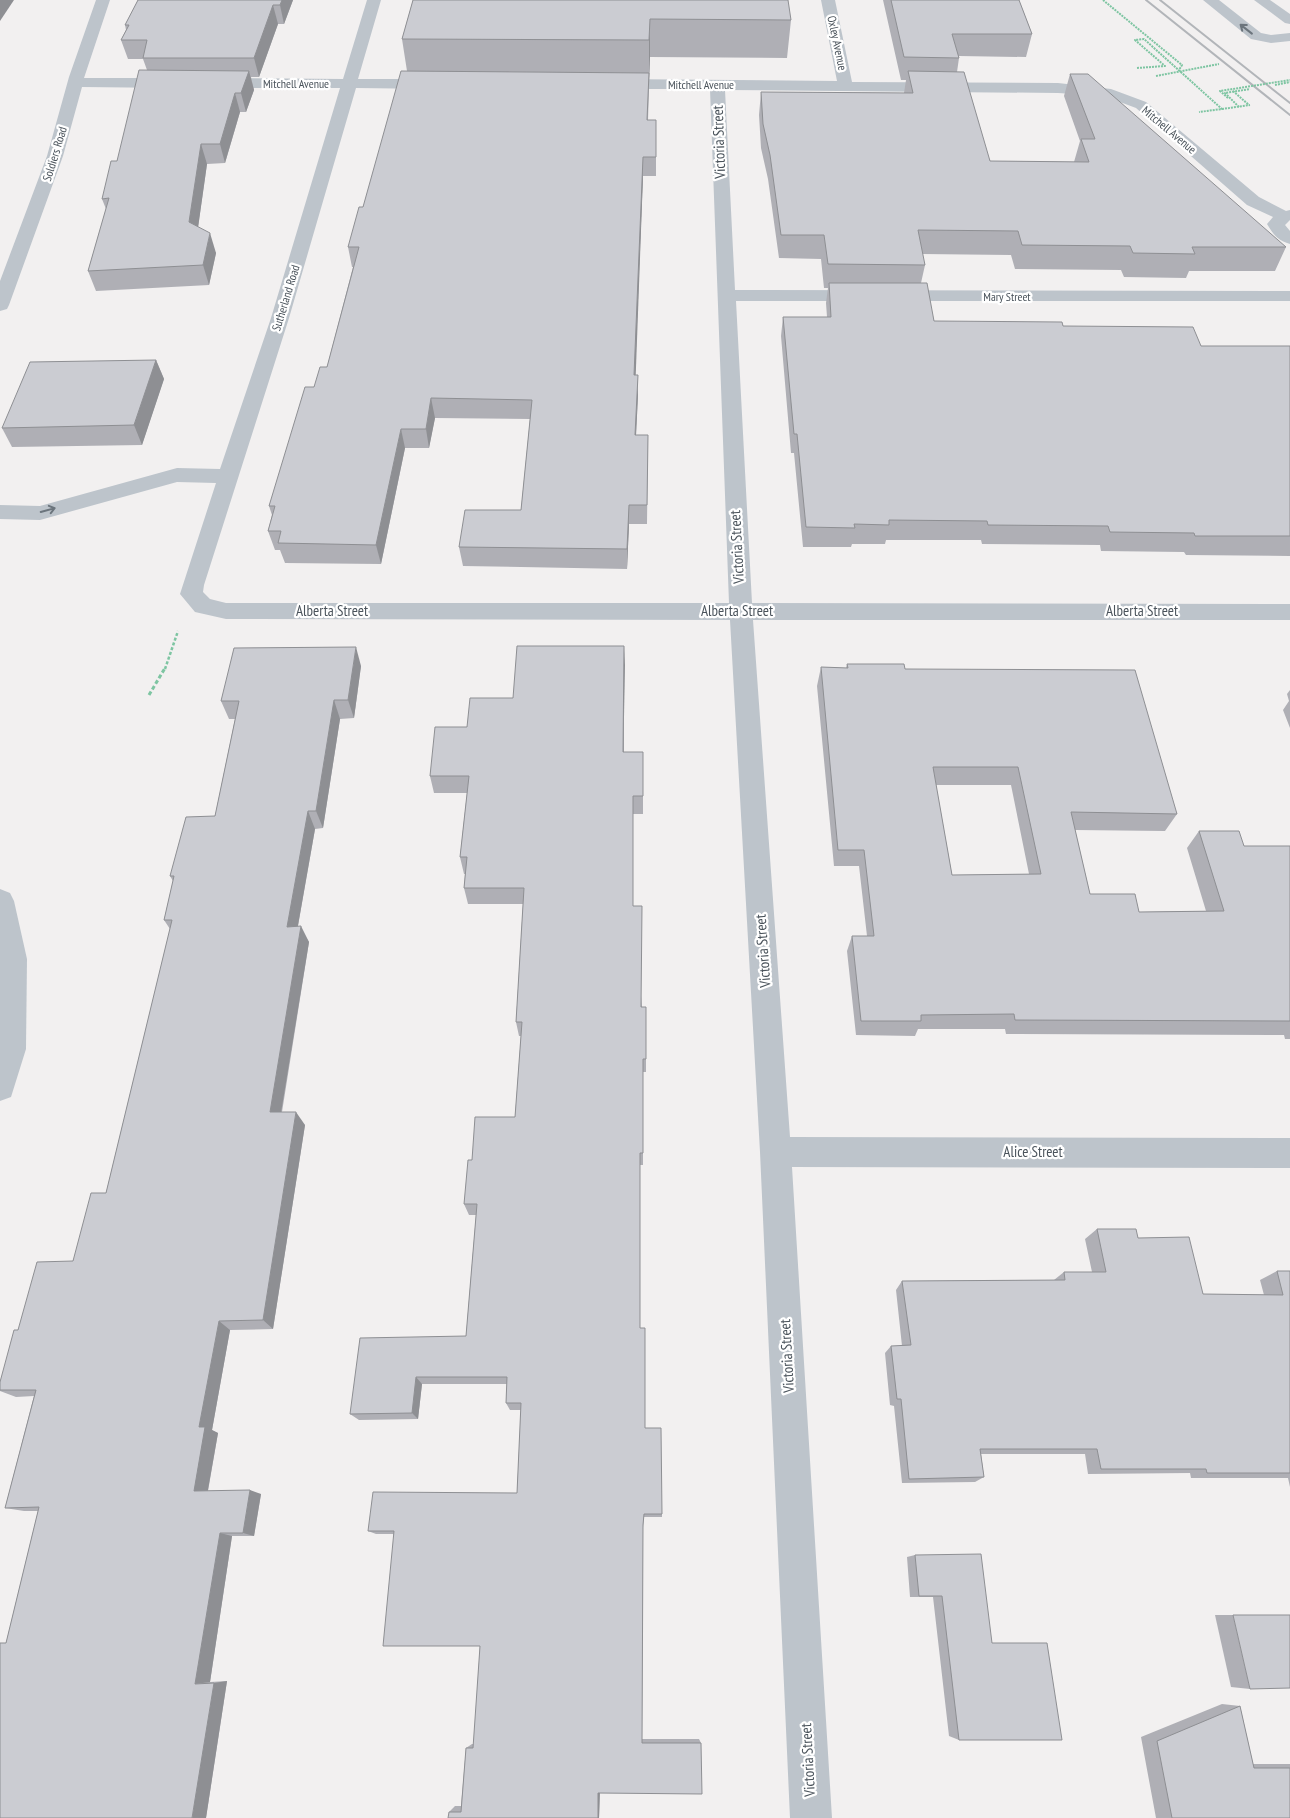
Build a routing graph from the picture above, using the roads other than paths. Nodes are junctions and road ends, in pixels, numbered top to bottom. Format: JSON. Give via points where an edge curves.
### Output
{"nodes":[{"id":1,"x":103,"y":0,"type":"edge"},
{"id":2,"x":374,"y":0,"type":"edge"},
{"id":3,"x":828,"y":0,"type":"edge"},
{"id":4,"x":1210,"y":0,"type":"edge"},
{"id":5,"x":1261,"y":0,"type":"edge"},
{"id":6,"x":1290,"y":20,"type":"edge"},
{"id":7,"x":1290,"y":37,"type":"edge"},
{"id":8,"x":76,"y":82,"type":"junction"},
{"id":9,"x":348,"y":84,"type":"junction"},
{"id":10,"x":448,"y":84,"type":"edge"},
{"id":11,"x":597,"y":84,"type":"edge"},
{"id":12,"x":717,"y":84,"type":"junction"},
{"id":13,"x":845,"y":85,"type":"junction"},
{"id":14,"x":1287,"y":216,"type":"edge"},
{"id":15,"x":1290,"y":239,"type":"edge"},
{"id":16,"x":725,"y":295,"type":"junction"},
{"id":17,"x":1290,"y":296,"type":"edge"},
{"id":18,"x":0,"y":305,"type":"edge"},
{"id":19,"x":227,"y":476,"type":"junction"},
{"id":20,"x":0,"y":512,"type":"edge"},
{"id":21,"x":191,"y":594,"type":"joint"},
{"id":22,"x":741,"y":611,"type":"junction"},
{"id":23,"x":1290,"y":612,"type":"edge"},
{"id":24,"x":0,"y":901,"type":"edge"},
{"id":25,"x":0,"y":1087,"type":"edge"},
{"id":26,"x":776,"y":1152,"type":"junction"},
{"id":27,"x":1290,"y":1153,"type":"edge"},
{"id":28,"x":811,"y":1818,"type":"edge"}],
"edges":[{"from":1,"to":8,"type":"street","name":"Soldiers Road"},
{"from":2,"to":9,"type":"street","name":"Sutherland Road"},
{"from":3,"to":13,"type":"street","name":"Oxley Avenue"},
{"from":7,"to":4,"type":"street","one_way":true,"via":[[1270,39],[1256,36]]},
{"from":5,"to":6,"type":"street"},
{"from":8,"to":9,"type":"street","name":"Mitchell Avenue"},
{"from":8,"to":18,"type":"street","name":"Soldiers Road","via":[[41,198]]},
{"from":9,"to":10,"type":"street","name":"Mitchell Avenue"},
{"from":9,"to":19,"type":"street","name":"Sutherland Road","via":[[280,318]]},
{"from":11,"to":12,"type":"street","name":"Mitchell Avenue"},
{"from":12,"to":13,"type":"street","name":"Mitchell Avenue"},
{"from":12,"to":16,"type":"street","name":"Victoria Street"},
{"from":13,"to":14,"type":"street","name":"Mitchell Avenue","via":[[1058,88],[1118,95],[1150,112],[1253,201]]},
{"from":14,"to":15,"type":"street","via":[[1278,220],[1277,229]]},
{"from":16,"to":17,"type":"street","name":"Mary Street"},
{"from":16,"to":22,"type":"street","name":"Victoria Street"},
{"from":20,"to":19,"type":"street","one_way":true,"via":[[40,513],[177,475]]},
{"from":19,"to":21,"type":"street","name":"Sutherland Road"},
{"from":21,"to":22,"type":"street","name":"Alberta Street","via":[[203,606],[226,611]]},
{"from":22,"to":23,"type":"street","name":"Alberta Street"},
{"from":22,"to":26,"type":"street","name":"Victoria Street"},
{"from":24,"to":25,"type":"street","via":[[13,959],[11,1049]]},
{"from":26,"to":27,"type":"street","name":"Alice Street"},
{"from":26,"to":28,"type":"street","name":"Victoria Street"}]}
